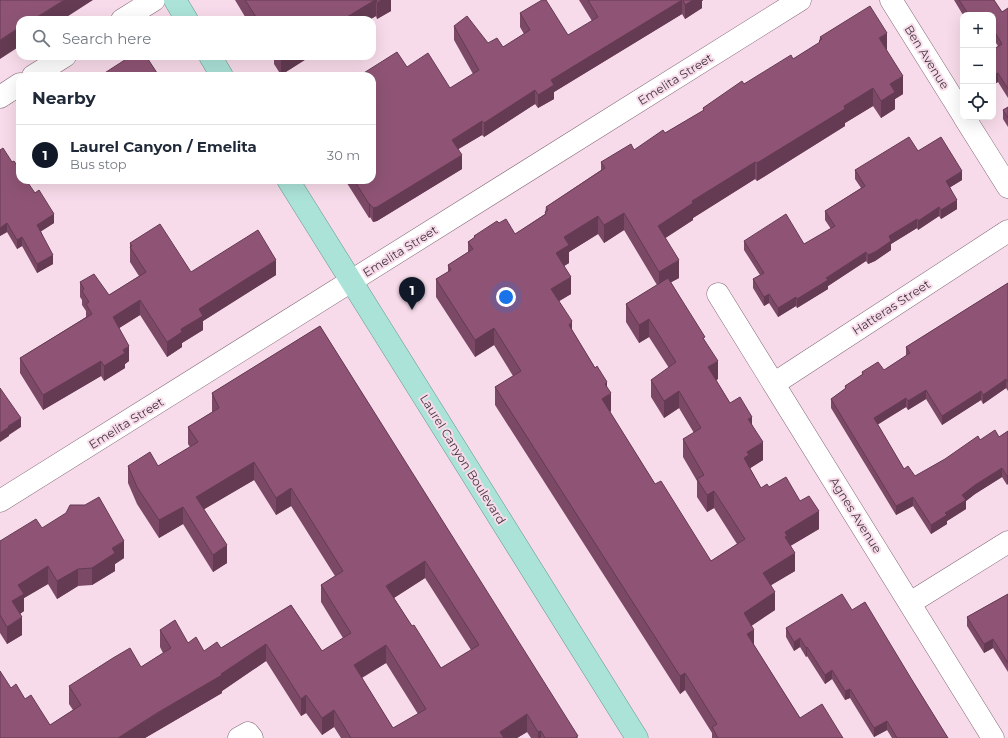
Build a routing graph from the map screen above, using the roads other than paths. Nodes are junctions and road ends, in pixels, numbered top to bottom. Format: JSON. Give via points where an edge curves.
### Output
{"nodes":[{"id":1,"x":154,"y":0,"type":"edge"},
{"id":2,"x":175,"y":0,"type":"edge"},
{"id":3,"x":800,"y":0,"type":"edge"},
{"id":4,"x":891,"y":0,"type":"edge"},
{"id":5,"x":128,"y":16,"type":"edge"},
{"id":6,"x":185,"y":16,"type":"edge"},
{"id":7,"x":59,"y":60,"type":"edge"},
{"id":8,"x":212,"y":60,"type":"edge"},
{"id":9,"x":39,"y":72,"type":"edge"},
{"id":10,"x":220,"y":72,"type":"edge"},
{"id":11,"x":16,"y":87,"type":"edge"},
{"id":12,"x":0,"y":97,"type":"edge"},
{"id":13,"x":960,"y":110,"type":"edge"},
{"id":14,"x":967,"y":120,"type":"edge"},
{"id":15,"x":290,"y":184,"type":"edge"},
{"id":16,"x":1008,"y":186,"type":"edge"},
{"id":17,"x":1008,"y":231,"type":"edge"},
{"id":18,"x":351,"y":282,"type":"junction"},
{"id":19,"x":718,"y":294,"type":"dead end"},
{"id":20,"x":775,"y":383,"type":"junction"},
{"id":21,"x":0,"y":501,"type":"edge"},
{"id":22,"x":1008,"y":542,"type":"edge"},
{"id":23,"x":910,"y":603,"type":"junction"},
{"id":24,"x":637,"y":738,"type":"edge"},
{"id":25,"x":994,"y":738,"type":"edge"}],
"edges":[{"from":1,"to":5,"type":"street"},
{"from":2,"to":6,"type":"main road"},
{"from":3,"to":18,"type":"street","name":"Emelita Street"},
{"from":4,"to":13,"type":"street","name":"Ben Avenue"},
{"from":7,"to":9,"type":"street"},
{"from":8,"to":10,"type":"main road"},
{"from":11,"to":12,"type":"street"},
{"from":14,"to":16,"type":"street","name":"Ben Avenue"},
{"from":15,"to":18,"type":"main road","name":"Laurel Canyon Boulevard"},
{"from":17,"to":20,"type":"street","name":"Hatteras Street"},
{"from":18,"to":21,"type":"street","name":"Emelita Street"},
{"from":18,"to":24,"type":"main road","name":"Laurel Canyon Boulevard"},
{"from":19,"to":20,"type":"street","name":"Agnes Avenue"},
{"from":20,"to":23,"type":"street","name":"Agnes Avenue"},
{"from":22,"to":23,"type":"street"},
{"from":23,"to":25,"type":"street","name":"Agnes Avenue"}]}
